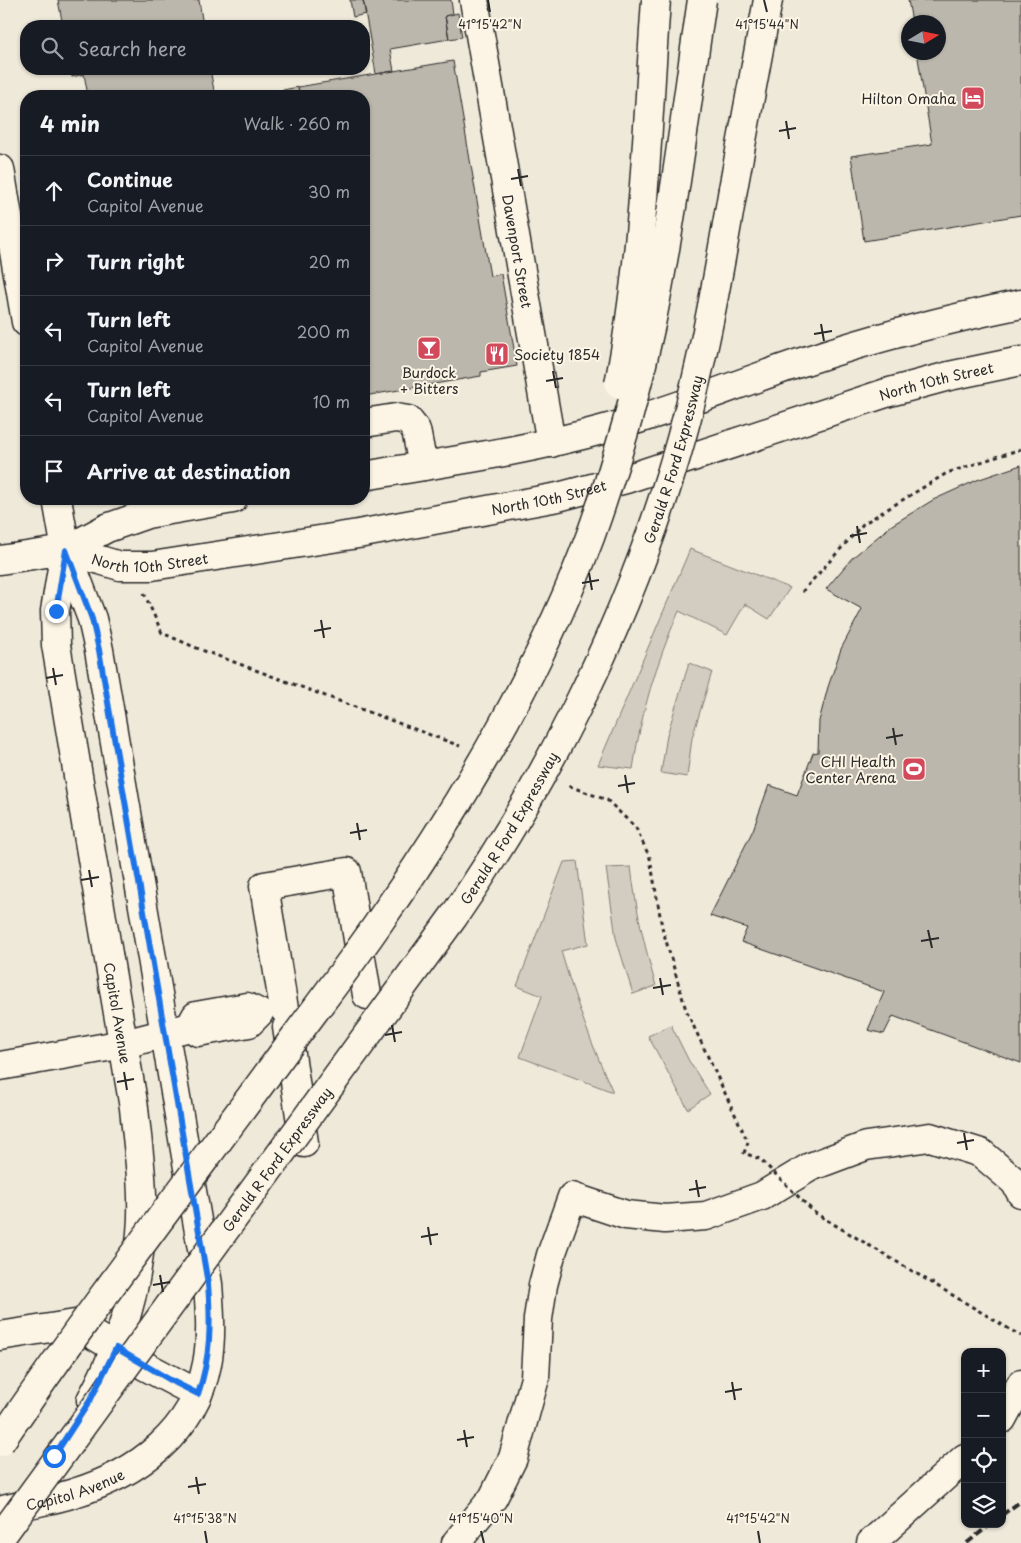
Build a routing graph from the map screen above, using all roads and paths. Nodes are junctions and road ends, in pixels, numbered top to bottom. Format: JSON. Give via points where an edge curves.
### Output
{"nodes":[{"id":1,"x":474,"y":0,"type":"edge"},
{"id":2,"x":656,"y":0,"type":"edge"},
{"id":3,"x":702,"y":0,"type":"edge"},
{"id":4,"x":760,"y":0,"type":"edge"},
{"id":5,"x":768,"y":0,"type":"edge"},
{"id":6,"x":0,"y":169,"type":"edge"},
{"id":7,"x":733,"y":189,"type":"junction"},
{"id":8,"x":20,"y":287,"type":"edge"},
{"id":9,"x":1021,"y":304,"type":"edge"},
{"id":10,"x":1021,"y":361,"type":"edge"},
{"id":11,"x":370,"y":422,"type":"edge"},
{"id":12,"x":551,"y":443,"type":"junction"},
{"id":13,"x":1021,"y":449,"type":"edge"},
{"id":14,"x":424,"y":466,"type":"junction"},
{"id":15,"x":370,"y":475,"type":"edge"},
{"id":16,"x":58,"y":505,"type":"edge"},
{"id":17,"x":196,"y":505,"type":"edge"},
{"id":18,"x":66,"y":550,"type":"junction"},
{"id":19,"x":0,"y":560,"type":"edge"},
{"id":20,"x":802,"y":592,"type":"dead end"},
{"id":21,"x":538,"y":658,"type":"junction"},
{"id":22,"x":367,"y":995,"type":"dead end"},
{"id":23,"x":271,"y":1011,"type":"junction"},
{"id":24,"x":177,"y":1030,"type":"junction"},
{"id":25,"x":124,"y":1044,"type":"junction"},
{"id":26,"x":0,"y":1066,"type":"edge"},
{"id":27,"x":748,"y":1142,"type":"dead end"},
{"id":28,"x":304,"y":1145,"type":"dead end"},
{"id":29,"x":1021,"y":1193,"type":"edge"},
{"id":30,"x":0,"y":1336,"type":"edge"},
{"id":31,"x":1021,"y":1336,"type":"edge"},
{"id":32,"x":116,"y":1348,"type":"junction"},
{"id":33,"x":1021,"y":1384,"type":"edge"},
{"id":34,"x":198,"y":1394,"type":"junction"},
{"id":35,"x":1006,"y":1412,"type":"edge"},
{"id":36,"x":0,"y":1442,"type":"edge"},
{"id":37,"x":961,"y":1462,"type":"edge"},
{"id":38,"x":1,"y":1511,"type":"edge"},
{"id":39,"x":0,"y":1538,"type":"edge"},
{"id":40,"x":456,"y":1543,"type":"edge"},
{"id":41,"x":871,"y":1543,"type":"edge"}],
"edges":[{"from":1,"to":12,"type":"main road","name":"Davenport Street"},
{"from":2,"to":21,"type":"main road","bridge":true,"via":[[642,212],[622,370],[586,515]]},
{"from":3,"to":21,"type":"main road","bridge":true,"via":[[665,250],[636,387],[589,538]]},
{"from":4,"to":7,"type":"main road","name":"Gerald R Ford Expressway"},
{"from":5,"to":7,"type":"main road"},
{"from":6,"to":8,"type":"main road"},
{"from":7,"to":39,"type":"main road","name":"Gerald R Ford Expressway","bridge":true,"via":[[702,358],[661,506],[618,618],[536,785],[454,916]]},
{"from":9,"to":12,"type":"main road","via":[[874,339],[638,420]]},
{"from":10,"to":18,"type":"main road","name":"North 10th Street","via":[[886,392],[626,479],[543,501],[152,566],[120,566]]},
{"from":11,"to":14,"type":"main road","via":[[396,418],[408,420],[416,430]]},
{"from":12,"to":14,"type":"main road"},
{"from":13,"to":20,"type":"path","via":[[947,473],[863,524]]},
{"from":14,"to":15,"type":"main road"},
{"from":16,"to":18,"type":"main road","name":"Capitol Avenue"},
{"from":17,"to":18,"type":"main road","name":"North 10th Street","via":[[132,518]]},
{"from":18,"to":19,"type":"main road","name":"North 10th Street"},
{"from":18,"to":24,"type":"main road","name":"Capitol Avenue","via":[[92,619]]},
{"from":18,"to":25,"type":"main road","name":"Capitol Avenue","via":[[56,611],[56,645]]},
{"from":21,"to":36,"type":"main road","bridge":true,"via":[[492,746],[383,917]]},
{"from":22,"to":23,"type":"main road","via":[[347,872],[264,886]]},
{"from":23,"to":24,"type":"main road","via":[[250,1023],[198,1032]]},
{"from":23,"to":28,"type":"main road"},
{"from":24,"to":25,"type":"main road"},
{"from":24,"to":34,"type":"main road","name":"Capitol Avenue","via":[[210,1304],[209,1353]]},
{"from":25,"to":26,"type":"main road"},
{"from":25,"to":32,"type":"main road","name":"Capitol Avenue","via":[[138,1142],[142,1232],[132,1294]]},
{"from":27,"to":31,"type":"path","bridge":true,"via":[[744,1153],[760,1159],[815,1214]]},
{"from":29,"to":40,"type":"main road","via":[[1015,1182],[981,1153],[930,1137],[866,1146],[810,1167],[762,1196],[706,1216],[665,1219],[626,1215],[572,1197],[543,1285],[535,1378],[513,1458],[492,1498]]},
{"from":30,"to":32,"type":"main road","via":[[75,1324]]},
{"from":32,"to":34,"type":"main road"},
{"from":32,"to":38,"type":"main road","name":"Capitol Avenue","via":[[70,1434],[41,1472]]},
{"from":33,"to":35,"type":"main road"},
{"from":34,"to":38,"type":"main road","name":"Capitol Avenue","via":[[169,1440],[126,1471],[75,1493]]},
{"from":37,"to":41,"type":"main road"}]}
